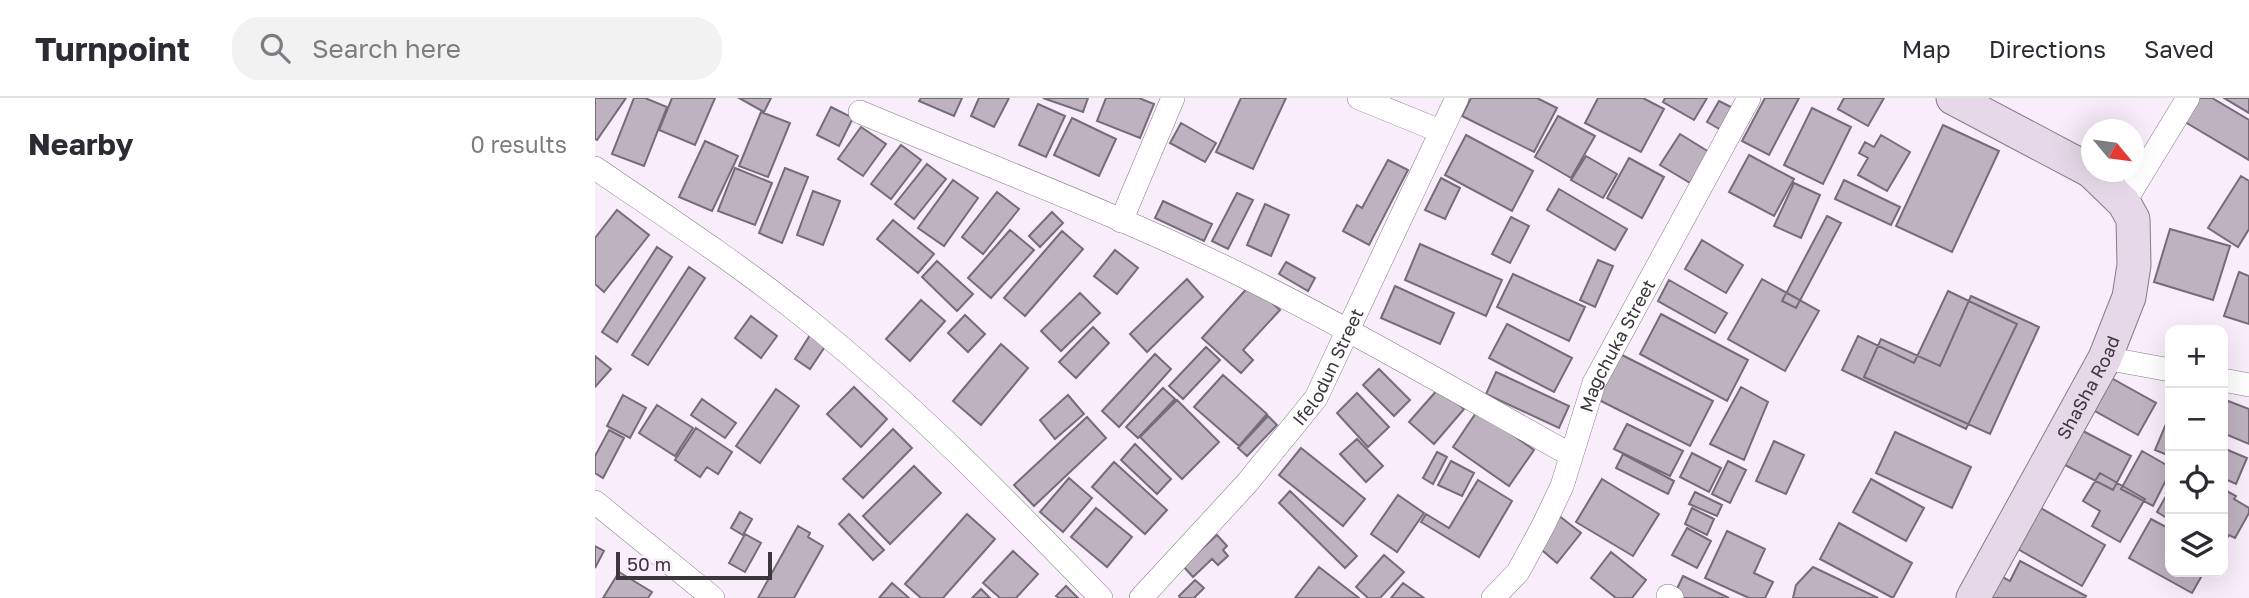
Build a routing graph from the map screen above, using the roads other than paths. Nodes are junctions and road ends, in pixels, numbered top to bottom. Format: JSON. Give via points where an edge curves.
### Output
{"nodes":[{"id":1,"x":1173,"y":98,"type":"edge"},
{"id":2,"x":1359,"y":98,"type":"edge"},
{"id":3,"x":1457,"y":98,"type":"edge"},
{"id":4,"x":1749,"y":98,"type":"edge"},
{"id":5,"x":1954,"y":98,"type":"edge"},
{"id":6,"x":2187,"y":98,"type":"edge"},
{"id":7,"x":860,"y":112,"type":"dead end"},
{"id":8,"x":1440,"y":131,"type":"junction"},
{"id":9,"x":2081,"y":165,"type":"edge"},
{"id":10,"x":595,"y":168,"type":"edge"},
{"id":11,"x":2103,"y":182,"type":"edge"},
{"id":12,"x":2124,"y":203,"type":"junction"},
{"id":13,"x":1122,"y":221,"type":"junction"},
{"id":14,"x":1348,"y":331,"type":"junction"},
{"id":15,"x":2105,"y":358,"type":"junction"},
{"id":16,"x":2165,"y":369,"type":"edge"},
{"id":17,"x":2228,"y":381,"type":"edge"},
{"id":18,"x":2249,"y":384,"type":"edge"},
{"id":19,"x":1571,"y":455,"type":"junction"},
{"id":20,"x":595,"y":502,"type":"edge"},
{"id":21,"x":713,"y":598,"type":"edge"},
{"id":22,"x":1101,"y":598,"type":"edge"},
{"id":23,"x":1141,"y":598,"type":"edge"},
{"id":24,"x":1493,"y":598,"type":"edge"},
{"id":25,"x":1973,"y":598,"type":"edge"}],
"edges":[{"from":1,"to":13,"type":"street"},
{"from":2,"to":8,"type":"street"},
{"from":3,"to":8,"type":"street","name":"Ifelodun Street"},
{"from":4,"to":19,"type":"street","name":"Magchuka Street","via":[[1594,383]]},
{"from":5,"to":9,"type":"street","name":"ShaSha Road"},
{"from":6,"to":12,"type":"street"},
{"from":7,"to":13,"type":"street"},
{"from":8,"to":14,"type":"street","name":"Ifelodun Street"},
{"from":10,"to":22,"type":"street","via":[[808,320],[981,475]]},
{"from":11,"to":12,"type":"street","name":"ShaSha Road"},
{"from":12,"to":15,"type":"street","name":"ShaSha Road","via":[[2133,219],[2134,265],[2129,298]]},
{"from":13,"to":14,"type":"street"},
{"from":14,"to":19,"type":"street"},
{"from":14,"to":23,"type":"street","name":"Ifelodun Street","via":[[1316,398],[1247,483]]},
{"from":15,"to":16,"type":"street"},
{"from":15,"to":25,"type":"street","name":"ShaSha Road"},
{"from":17,"to":18,"type":"street"},
{"from":19,"to":24,"type":"street","name":"Magchuka Street","via":[[1562,486],[1518,572]]},
{"from":20,"to":21,"type":"street"}]}
